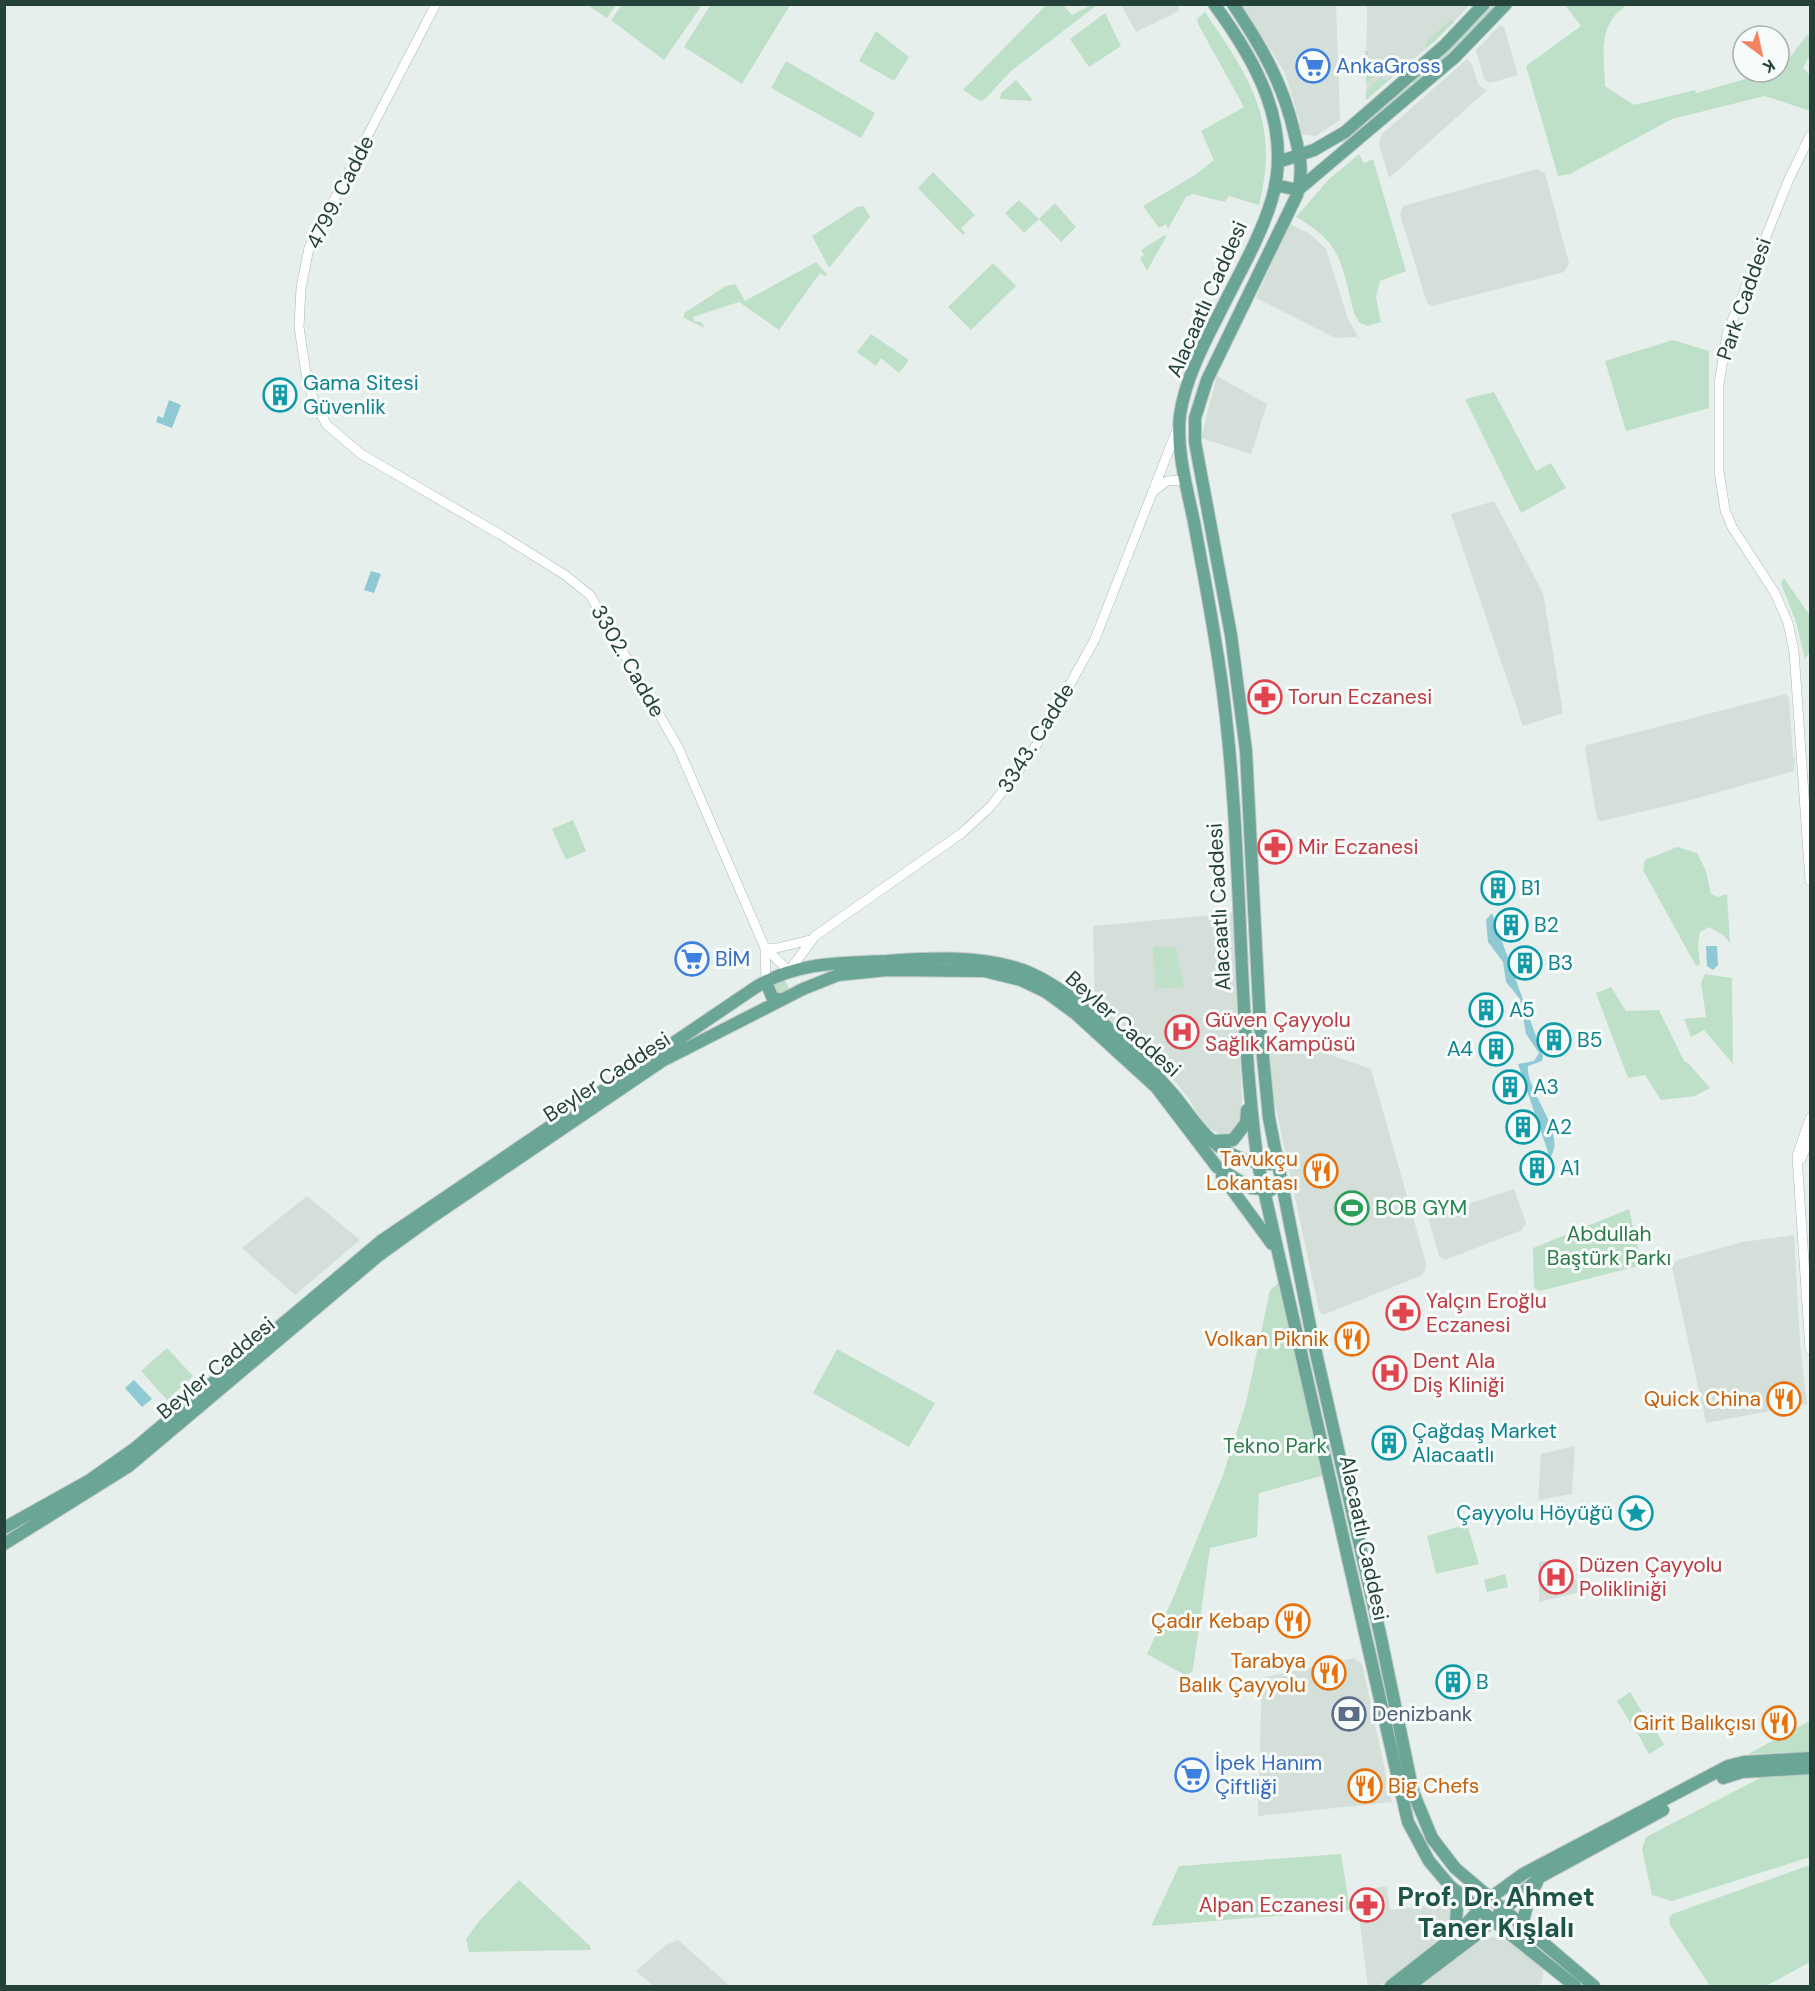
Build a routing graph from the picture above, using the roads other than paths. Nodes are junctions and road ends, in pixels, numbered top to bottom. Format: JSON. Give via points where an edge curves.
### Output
{"nodes":[{"id":1,"x":436,"y":4,"type":"edge"},
{"id":2,"x":1214,"y":4,"type":"edge"},
{"id":3,"x":1233,"y":4,"type":"edge"},
{"id":4,"x":1484,"y":4,"type":"edge"},
{"id":5,"x":1506,"y":4,"type":"edge"},
{"id":6,"x":1810,"y":136,"type":"edge"},
{"id":7,"x":1300,"y":155,"type":"junction"},
{"id":8,"x":1278,"y":162,"type":"junction"},
{"id":9,"x":1275,"y":185,"type":"junction"},
{"id":10,"x":1298,"y":190,"type":"junction"},
{"id":11,"x":1180,"y":420,"type":"junction"},
{"id":12,"x":327,"y":425,"type":"joint"},
{"id":13,"x":1186,"y":480,"type":"junction"},
{"id":14,"x":1152,"y":493,"type":"junction"},
{"id":15,"x":1810,"y":881,"type":"edge"},
{"id":16,"x":810,"y":940,"type":"junction"},
{"id":17,"x":765,"y":948,"type":"junction"},
{"id":18,"x":789,"y":971,"type":"junction"},
{"id":19,"x":766,"y":981,"type":"junction"},
{"id":20,"x":786,"y":997,"type":"junction"},
{"id":21,"x":1249,"y":1097,"type":"junction"},
{"id":22,"x":1810,"y":1123,"type":"edge"},
{"id":23,"x":1810,"y":1139,"type":"edge"},
{"id":24,"x":1212,"y":1141,"type":"junction"},
{"id":25,"x":1210,"y":1161,"type":"junction"},
{"id":26,"x":1257,"y":1164,"type":"junction"},
{"id":27,"x":1277,"y":1164,"type":"junction"},
{"id":28,"x":1799,"y":1167,"type":"junction"},
{"id":29,"x":1282,"y":1189,"type":"junction"},
{"id":30,"x":1263,"y":1190,"type":"junction"},
{"id":31,"x":1280,"y":1256,"type":"junction"},
{"id":32,"x":267,"y":1344,"type":"junction"},
{"id":33,"x":1810,"y":1350,"type":"edge"},
{"id":34,"x":219,"y":1385,"type":"junction"},
{"id":35,"x":4,"y":1528,"type":"edge"},
{"id":36,"x":4,"y":1544,"type":"edge"},
{"id":37,"x":1810,"y":1758,"type":"edge"},
{"id":38,"x":1810,"y":1768,"type":"edge"},
{"id":39,"x":1540,"y":1877,"type":"junction"},
{"id":40,"x":1450,"y":1886,"type":"junction"},
{"id":41,"x":1490,"y":1898,"type":"junction"},
{"id":42,"x":1479,"y":1909,"type":"junction"},
{"id":43,"x":1503,"y":1909,"type":"junction"},
{"id":44,"x":1493,"y":1919,"type":"junction"},
{"id":45,"x":1522,"y":1926,"type":"junction"},
{"id":46,"x":1455,"y":1936,"type":"junction"},
{"id":47,"x":1391,"y":1986,"type":"edge"},
{"id":48,"x":1409,"y":1986,"type":"edge"},
{"id":49,"x":1575,"y":1986,"type":"edge"},
{"id":50,"x":1594,"y":1986,"type":"edge"}],
"edges":[{"from":1,"to":12,"type":"street","name":"4799. Cadde","via":[[315,234],[304,266],[299,308],[302,349],[311,392]]},
{"from":2,"to":8,"type":"main road","name":"Alacaatlı Caddesi","via":[[1261,78],[1272,109]]},
{"from":3,"to":7,"type":"main road","name":"Alacaatlı Caddesi","via":[[1274,70],[1288,104]]},
{"from":4,"to":7,"type":"main road","via":[[1445,45],[1345,132]]},
{"from":5,"to":10,"type":"main road","via":[[1454,58]]},
{"from":6,"to":15,"type":"street","name":"Park Caddesi","via":[[1727,334],[1719,384],[1719,471],[1728,518],[1770,583],[1790,631],[1797,678]]},
{"from":7,"to":8,"type":"main road"},
{"from":7,"to":10,"type":"main road","name":"Alacaatlı Caddesi","via":[[1302,173]]},
{"from":8,"to":9,"type":"main road","name":"Alacaatlı Caddesi"},
{"from":9,"to":10,"type":"main road"},
{"from":9,"to":11,"type":"main road","name":"Alacaatlı Caddesi","via":[[1257,236],[1204,343],[1186,390]]},
{"from":10,"to":27,"type":"main road","name":"Alacaatlı Caddesi","via":[[1211,371],[1194,425],[1197,460],[1233,643],[1244,731],[1262,1060]]},
{"from":11,"to":13,"type":"main road","name":"Alacaatlı Caddesi"},
{"from":11,"to":14,"type":"street","name":"3343. Cadde"},
{"from":12,"to":17,"type":"street","name":"3302. Cadde","via":[[361,454],[501,535],[590,595],[678,747]]},
{"from":13,"to":14,"type":"street","via":[[1167,481]]},
{"from":13,"to":21,"type":"main road","name":"Alacaatlı Caddesi","via":[[1225,704]]},
{"from":14,"to":16,"type":"street","name":"3343. Cadde","via":[[1089,651],[1016,775],[992,806],[962,833]]},
{"from":16,"to":17,"type":"street"},
{"from":16,"to":18,"type":"street","name":"3343. Cadde"},
{"from":17,"to":18,"type":"street","name":"3302. Cadde"},
{"from":17,"to":19,"type":"street","name":"3302. Cadde"},
{"from":18,"to":19,"type":"main road","name":"Beyler Caddesi"},
{"from":18,"to":20,"type":"main road","via":[[794,985]]},
{"from":18,"to":24,"type":"main road","name":"Beyler Caddesi","via":[[841,963],[948,959],[987,961],[1024,971],[1070,998],[1121,1042],[1163,1083]]},
{"from":19,"to":20,"type":"main road","via":[[772,997]]},
{"from":19,"to":32,"type":"main road","name":"Beyler Caddesi","via":[[381,1241]]},
{"from":20,"to":25,"type":"main road","name":"Beyler Caddesi","via":[[829,978],[865,971],[975,970],[1021,980],[1076,1014],[1137,1068],[1156,1087]]},
{"from":20,"to":32,"type":"main road","name":"Beyler Caddesi","via":[[662,1061],[378,1256]]},
{"from":21,"to":24,"type":"main road","via":[[1246,1123],[1240,1133],[1233,1140]]},
{"from":21,"to":26,"type":"main road","name":"Alacaatlı Caddesi"},
{"from":22,"to":28,"type":"street","via":[[1797,1156]]},
{"from":23,"to":28,"type":"street"},
{"from":24,"to":26,"type":"main road","name":"Beyler Caddesi"},
{"from":25,"to":30,"type":"main road","name":"Beyler Caddesi","via":[[1242,1185]]},
{"from":25,"to":31,"type":"main road"},
{"from":26,"to":27,"type":"main road"},
{"from":26,"to":30,"type":"main road","name":"Alacaatlı Caddesi"},
{"from":27,"to":29,"type":"main road","name":"Alacaatlı Caddesi"},
{"from":28,"to":33,"type":"street"},
{"from":29,"to":30,"type":"main road"},
{"from":29,"to":41,"type":"main road","name":"Alacaatlı Caddesi","via":[[1413,1792],[1422,1820],[1443,1854]]},
{"from":30,"to":31,"type":"main road","name":"Alacaatlı Caddesi"},
{"from":31,"to":40,"type":"main road","name":"Alacaatlı Caddesi","via":[[1404,1809],[1422,1850]]},
{"from":32,"to":34,"type":"main road","name":"Beyler Caddesi"},
{"from":34,"to":35,"type":"main road","name":"Beyler Caddesi","via":[[112,1465]]},
{"from":34,"to":36,"type":"main road","name":"Beyler Caddesi","via":[[129,1466]]},
{"from":37,"to":41,"type":"main road","via":[[1728,1766],[1528,1871]]},
{"from":38,"to":39,"type":"main road","via":[[1729,1774]]},
{"from":39,"to":43,"type":"main road"},
{"from":39,"to":45,"type":"main road","via":[[1529,1897]]},
{"from":40,"to":42,"type":"main road","name":"Alacaatlı Caddesi"},
{"from":40,"to":46,"type":"main road","via":[[1457,1908]]},
{"from":41,"to":42,"type":"main road"},
{"from":41,"to":43,"type":"main road","name":"Alacaatlı Caddesi"},
{"from":42,"to":44,"type":"main road","name":"Alacaatlı Caddesi"},
{"from":42,"to":46,"type":"main road"},
{"from":43,"to":44,"type":"main road"},
{"from":43,"to":45,"type":"main road","name":"Alacaatlı Caddesi"},
{"from":44,"to":48,"type":"main road"},
{"from":44,"to":49,"type":"main road","name":"Alacaatlı Caddesi"},
{"from":45,"to":50,"type":"main road","name":"Alacaatlı Caddesi"},
{"from":46,"to":47,"type":"main road"}]}
